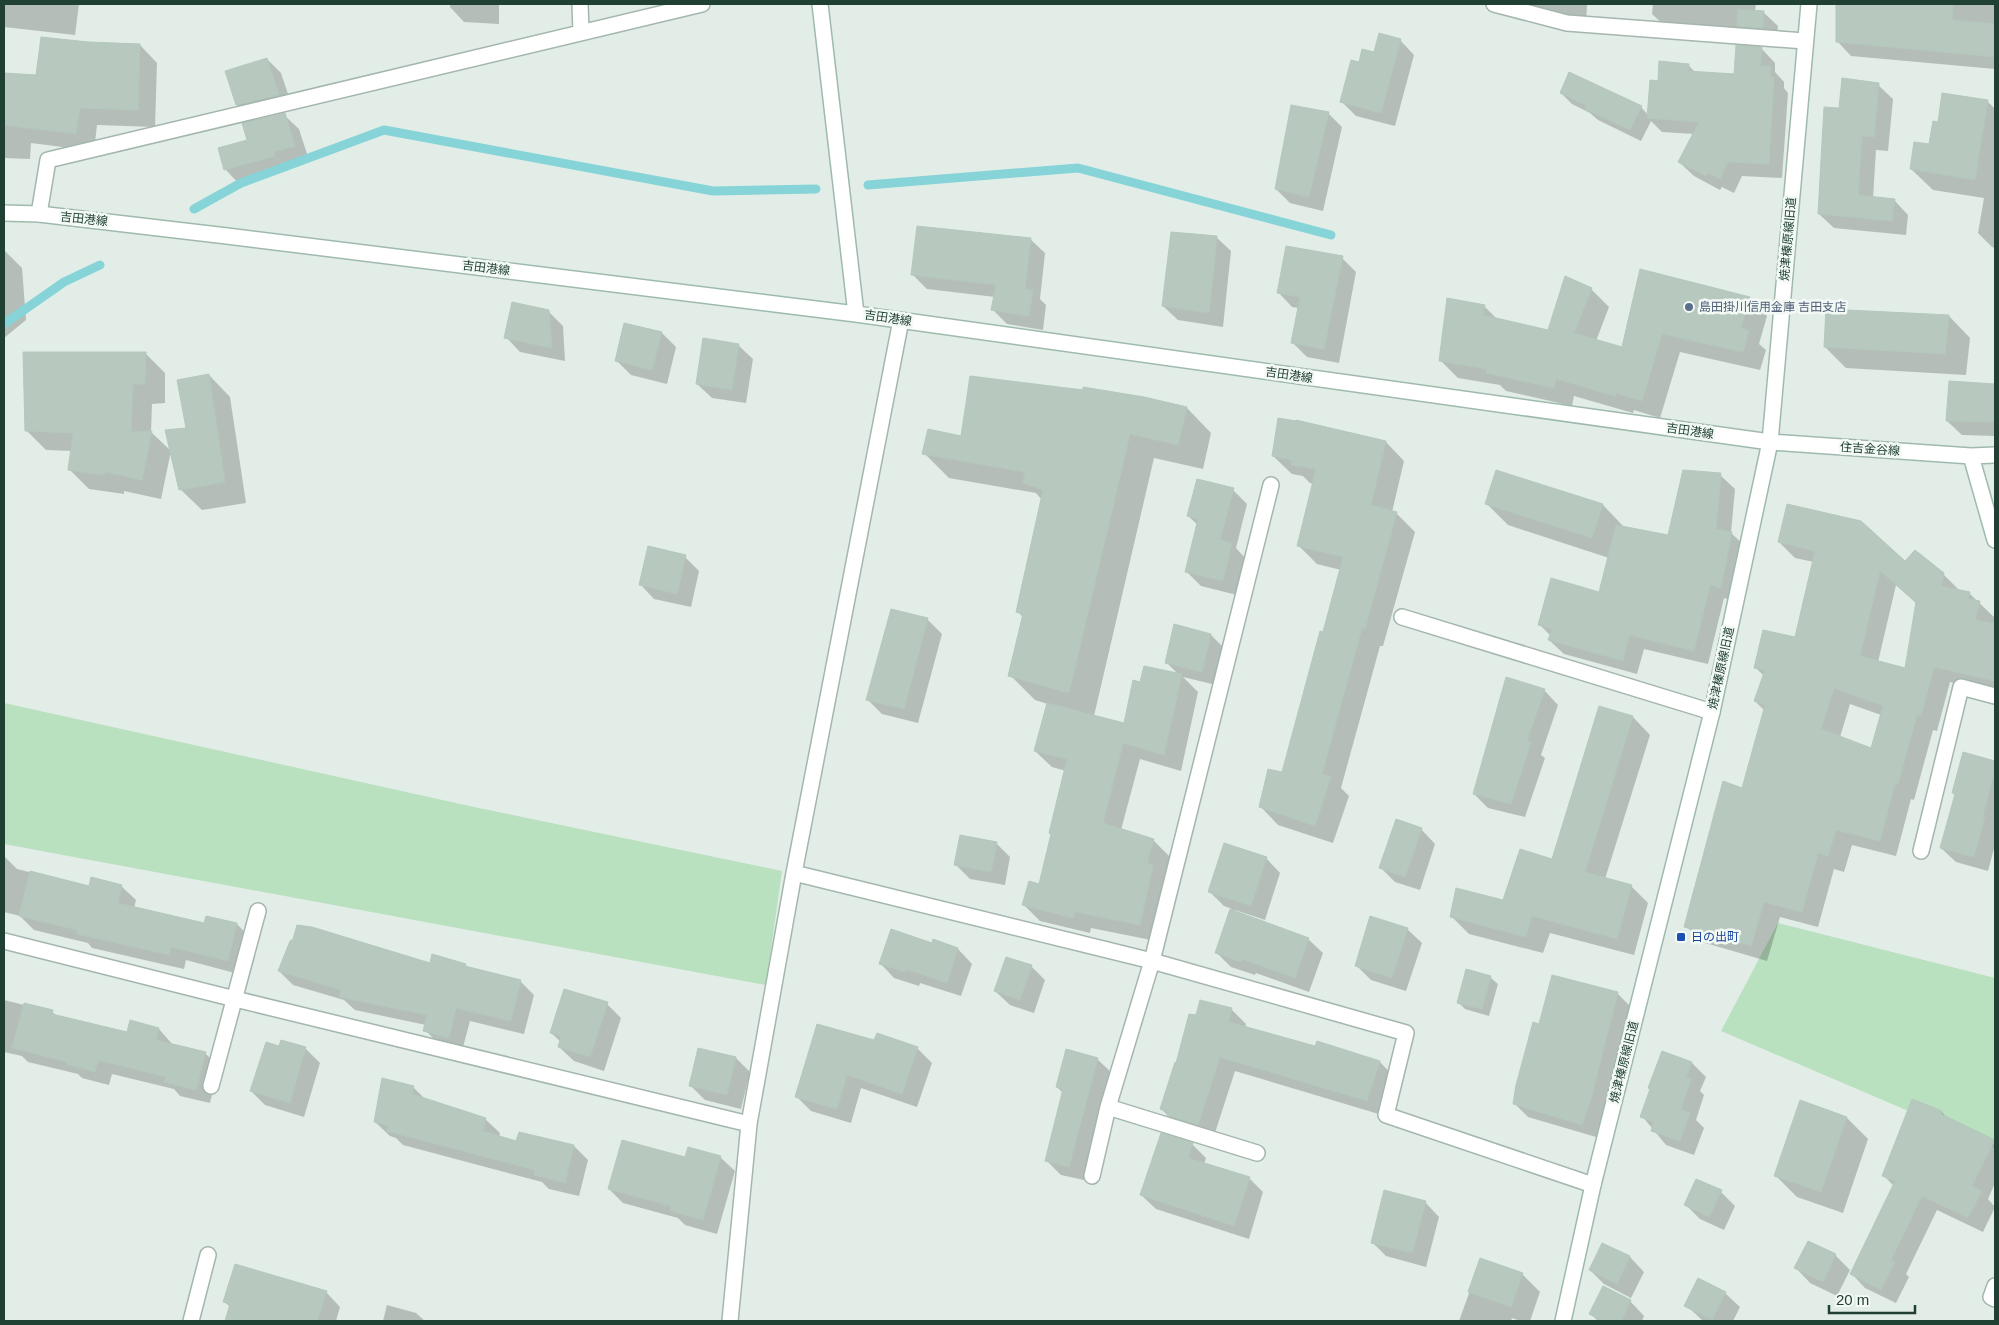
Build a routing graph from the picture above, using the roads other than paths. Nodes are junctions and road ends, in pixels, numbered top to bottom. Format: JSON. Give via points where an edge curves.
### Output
{"nodes":[{"id":1,"x":580,"y":4,"type":"edge"},
{"id":2,"x":702,"y":4,"type":"edge"},
{"id":3,"x":820,"y":4,"type":"edge"},
{"id":4,"x":1494,"y":4,"type":"edge"},
{"id":5,"x":1809,"y":4,"type":"edge"},
{"id":6,"x":581,"y":31,"type":"junction"},
{"id":7,"x":1805,"y":41,"type":"junction"},
{"id":8,"x":4,"y":213,"type":"edge"},
{"id":9,"x":40,"y":214,"type":"junction"},
{"id":10,"x":856,"y":314,"type":"junction"},
{"id":11,"x":901,"y":320,"type":"junction"},
{"id":12,"x":1770,"y":442,"type":"junction"},
{"id":13,"x":1971,"y":456,"type":"junction"},
{"id":14,"x":1995,"y":456,"type":"edge"},
{"id":15,"x":1271,"y":485,"type":"dead end"},
{"id":16,"x":1995,"y":540,"type":"edge"},
{"id":17,"x":1402,"y":617,"type":"dead end"},
{"id":18,"x":1995,"y":696,"type":"edge"},
{"id":19,"x":1712,"y":712,"type":"junction"},
{"id":20,"x":1921,"y":851,"type":"dead end"},
{"id":21,"x":794,"y":873,"type":"junction"},
{"id":22,"x":258,"y":911,"type":"dead end"},
{"id":23,"x":4,"y":941,"type":"edge"},
{"id":24,"x":1152,"y":961,"type":"junction"},
{"id":25,"x":235,"y":1000,"type":"junction"},
{"id":26,"x":210,"y":1086,"type":"dead end"},
{"id":27,"x":1108,"y":1107,"type":"junction"},
{"id":28,"x":749,"y":1124,"type":"junction"},
{"id":29,"x":1257,"y":1154,"type":"dead end"},
{"id":30,"x":1092,"y":1176,"type":"dead end"},
{"id":31,"x":1593,"y":1185,"type":"junction"},
{"id":32,"x":208,"y":1255,"type":"dead end"},
{"id":33,"x":1995,"y":1286,"type":"edge"},
{"id":34,"x":1995,"y":1299,"type":"edge"},
{"id":35,"x":191,"y":1321,"type":"edge"},
{"id":36,"x":730,"y":1321,"type":"edge"},
{"id":37,"x":1563,"y":1321,"type":"edge"}],
"edges":[{"from":1,"to":6,"type":"street"},
{"from":2,"to":6,"type":"street"},
{"from":3,"to":10,"type":"street"},
{"from":4,"to":7,"type":"street","via":[[1568,23]]},
{"from":5,"to":7,"type":"street","name":"焼津榛原線旧道"},
{"from":6,"to":9,"type":"street","via":[[48,160]]},
{"from":7,"to":12,"type":"street","name":"焼津榛原線旧道"},
{"from":8,"to":9,"type":"street","name":"吉田港線"},
{"from":9,"to":10,"type":"street","name":"吉田港線"},
{"from":10,"to":11,"type":"street","name":"吉田港線"},
{"from":11,"to":12,"type":"street","name":"吉田港線"},
{"from":11,"to":21,"type":"street"},
{"from":12,"to":13,"type":"street","name":"住吉金谷線"},
{"from":12,"to":19,"type":"street","name":"焼津榛原線旧道"},
{"from":13,"to":14,"type":"street","name":"住吉金谷線"},
{"from":13,"to":16,"type":"street"},
{"from":15,"to":24,"type":"street"},
{"from":17,"to":19,"type":"street"},
{"from":18,"to":20,"type":"street","via":[[1962,687]]},
{"from":19,"to":31,"type":"street","name":"焼津榛原線旧道"},
{"from":21,"to":24,"type":"street"},
{"from":21,"to":28,"type":"street"},
{"from":22,"to":25,"type":"street"},
{"from":23,"to":25,"type":"street"},
{"from":24,"to":27,"type":"street"},
{"from":24,"to":31,"type":"street","via":[[1406,1033],[1386,1115]]},
{"from":25,"to":26,"type":"street"},
{"from":25,"to":28,"type":"street"},
{"from":27,"to":29,"type":"street"},
{"from":27,"to":30,"type":"street"},
{"from":28,"to":36,"type":"street"},
{"from":31,"to":37,"type":"street","name":"焼津榛原線旧道"},
{"from":32,"to":35,"type":"street"},
{"from":33,"to":34,"type":"street","via":[[1990,1297]]}]}
